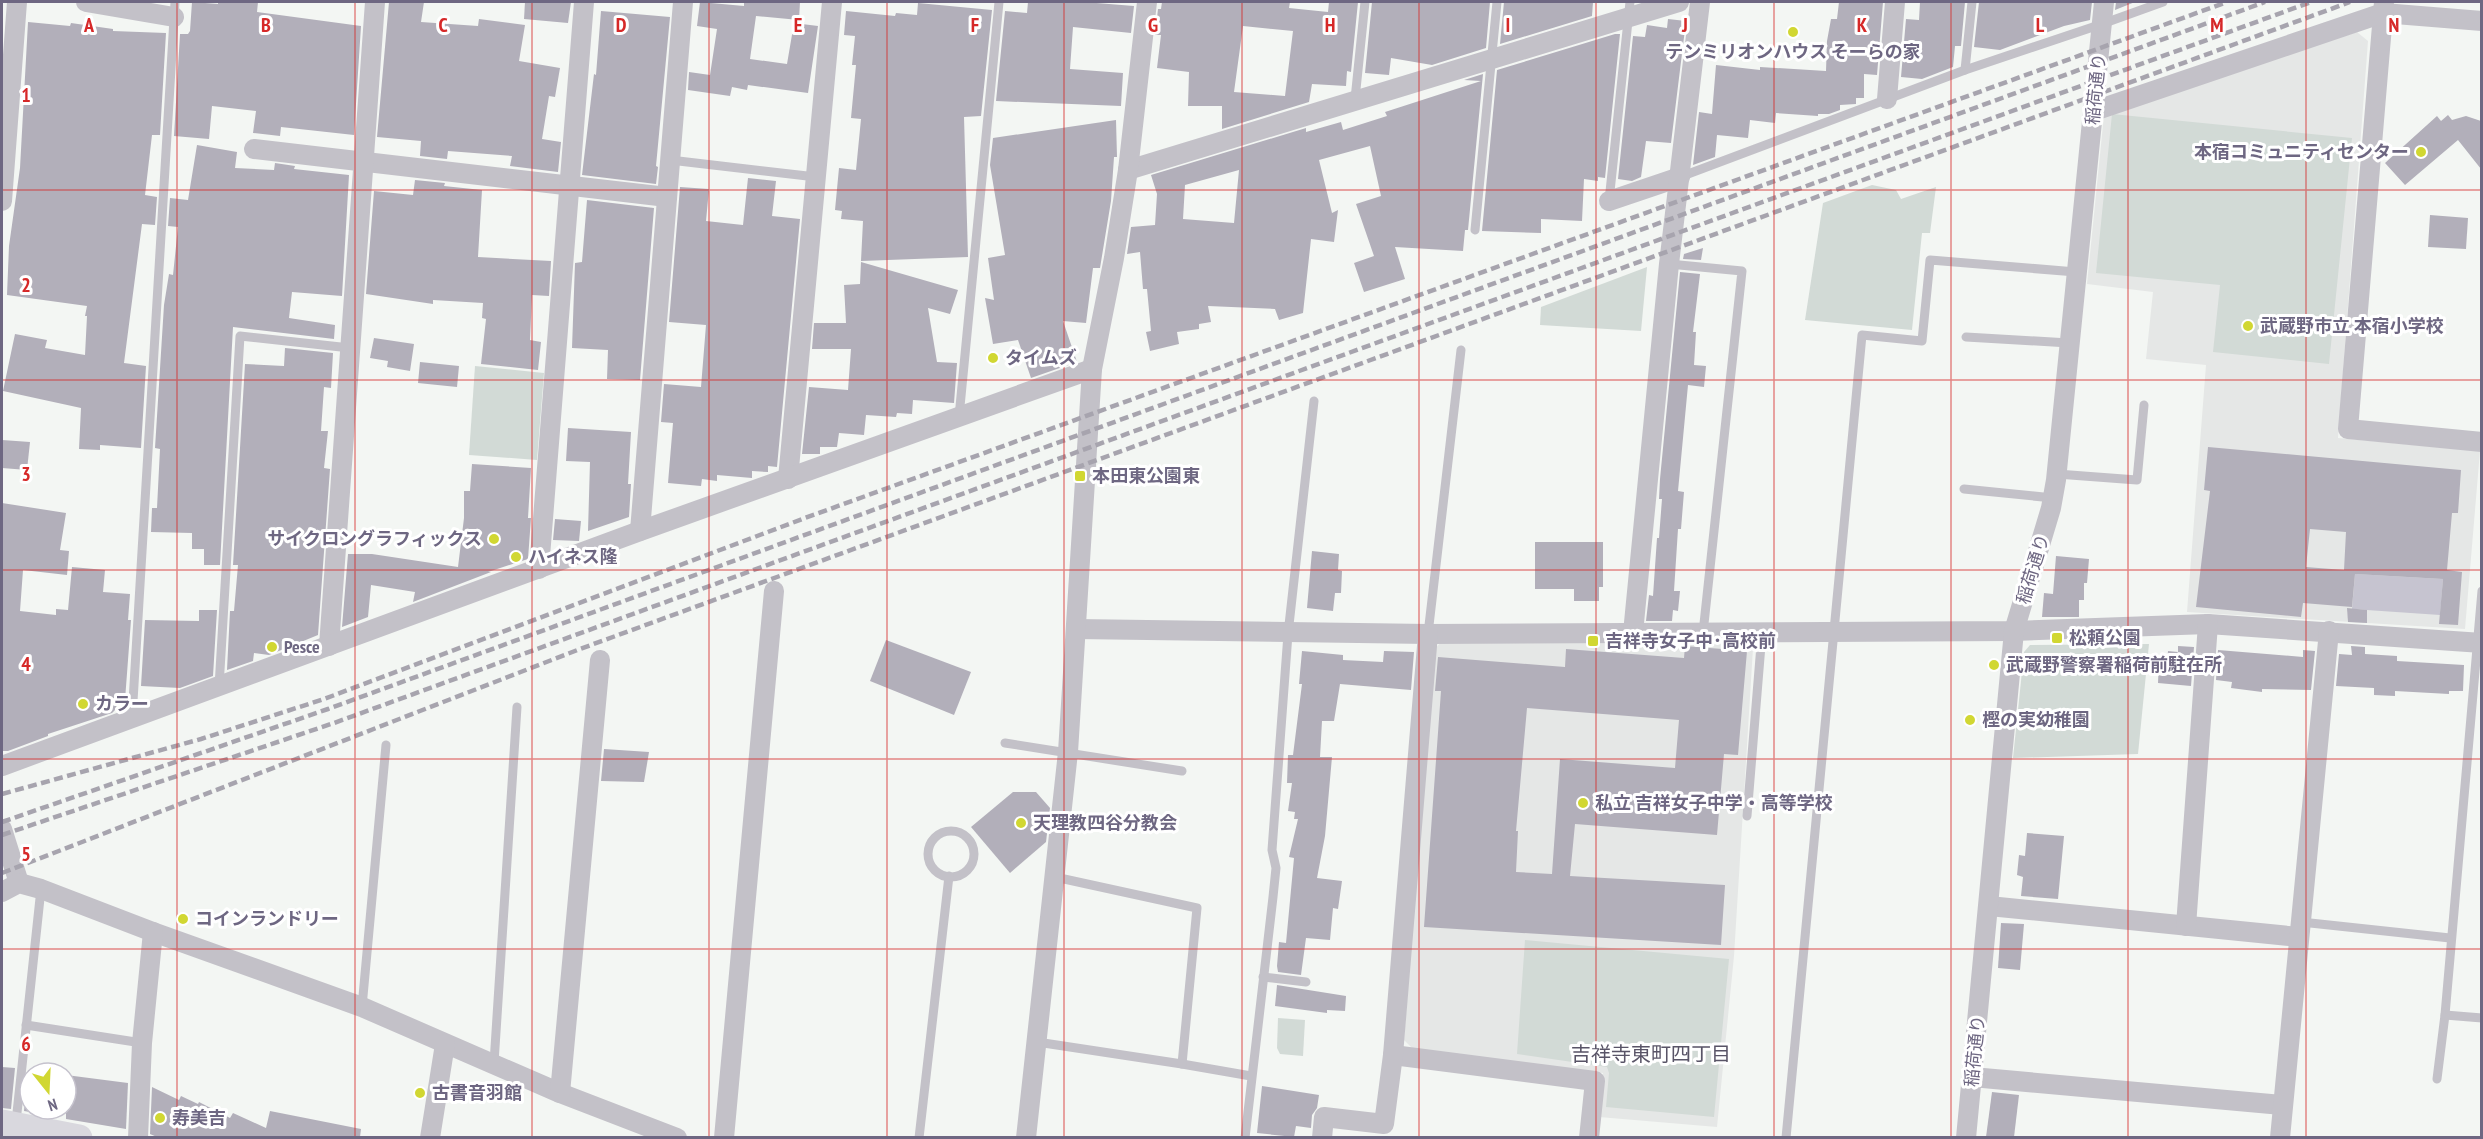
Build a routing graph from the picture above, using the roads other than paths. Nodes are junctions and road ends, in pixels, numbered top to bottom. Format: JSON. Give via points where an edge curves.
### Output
{"nodes":[{"id":1,"x":17,"y":2,"type":"edge"},
{"id":2,"x":86,"y":2,"type":"edge"},
{"id":3,"x":375,"y":2,"type":"edge"},
{"id":4,"x":584,"y":2,"type":"edge"},
{"id":5,"x":683,"y":2,"type":"edge"},
{"id":6,"x":832,"y":2,"type":"edge"},
{"id":7,"x":999,"y":2,"type":"edge"},
{"id":8,"x":1148,"y":2,"type":"edge"},
{"id":9,"x":1365,"y":2,"type":"edge"},
{"id":10,"x":1497,"y":2,"type":"edge"},
{"id":11,"x":1679,"y":2,"type":"edge"},
{"id":12,"x":1700,"y":2,"type":"edge"},
{"id":13,"x":1895,"y":2,"type":"edge"},
{"id":14,"x":1972,"y":2,"type":"edge"},
{"id":15,"x":2104,"y":2,"type":"edge"},
{"id":16,"x":2163,"y":2,"type":"edge"},
{"id":17,"x":2383,"y":7,"type":"edge"},
{"id":18,"x":174,"y":9,"type":"edge"},
{"id":19,"x":1629,"y":9,"type":"edge"},
{"id":20,"x":2481,"y":21,"type":"edge"},
{"id":21,"x":2103,"y":24,"type":"junction"},
{"id":22,"x":1491,"y":59,"type":"junction"},
{"id":23,"x":1965,"y":70,"type":"junction"},
{"id":24,"x":1355,"y":99,"type":"junction"},
{"id":25,"x":1887,"y":99,"type":"junction"},
{"id":26,"x":2094,"y":111,"type":"junction"},
{"id":27,"x":254,"y":149,"type":"dead end"},
{"id":28,"x":670,"y":160,"type":"junction"},
{"id":29,"x":363,"y":161,"type":"junction"},
{"id":30,"x":1128,"y":170,"type":"junction"},
{"id":31,"x":816,"y":177,"type":"junction"},
{"id":32,"x":1680,"y":177,"type":"junction"},
{"id":33,"x":569,"y":186,"type":"junction"},
{"id":34,"x":666,"y":197,"type":"junction"},
{"id":35,"x":2,"y":201,"type":"edge"},
{"id":36,"x":1609,"y":201,"type":"joint"},
{"id":37,"x":1475,"y":230,"type":"dead end"},
{"id":38,"x":1669,"y":264,"type":"junction"},
{"id":39,"x":2076,"y":272,"type":"junction"},
{"id":40,"x":1966,"y":337,"type":"dead end"},
{"id":41,"x":2069,"y":343,"type":"junction"},
{"id":42,"x":350,"y":348,"type":"junction"},
{"id":43,"x":1461,"y":350,"type":"dead end"},
{"id":44,"x":1092,"y":369,"type":"junction"},
{"id":45,"x":1314,"y":401,"type":"dead end"},
{"id":46,"x":2144,"y":405,"type":"dead end"},
{"id":47,"x":959,"y":417,"type":"junction"},
{"id":48,"x":2481,"y":441,"type":"edge"},
{"id":49,"x":2056,"y":474,"type":"junction"},
{"id":50,"x":788,"y":479,"type":"junction"},
{"id":51,"x":1964,"y":489,"type":"dead end"},
{"id":52,"x":2053,"y":498,"type":"junction"},
{"id":53,"x":640,"y":531,"type":"junction"},
{"id":54,"x":538,"y":569,"type":"junction"},
{"id":55,"x":774,"y":591,"type":"dead end"},
{"id":56,"x":2481,"y":591,"type":"edge"},
{"id":57,"x":2208,"y":624,"type":"junction"},
{"id":58,"x":1076,"y":629,"type":"junction"},
{"id":59,"x":2014,"y":631,"type":"junction"},
{"id":60,"x":2329,"y":631,"type":"junction"},
{"id":61,"x":1836,"y":632,"type":"junction"},
{"id":62,"x":1633,"y":633,"type":"junction"},
{"id":63,"x":1703,"y":633,"type":"junction"},
{"id":64,"x":1762,"y":633,"type":"junction"},
{"id":65,"x":1288,"y":634,"type":"junction"},
{"id":66,"x":1428,"y":634,"type":"junction"},
{"id":67,"x":2479,"y":642,"type":"edge"},
{"id":68,"x":329,"y":646,"type":"junction"},
{"id":69,"x":600,"y":660,"type":"dead end"},
{"id":70,"x":219,"y":687,"type":"junction"},
{"id":71,"x":517,"y":707,"type":"dead end"},
{"id":72,"x":132,"y":719,"type":"junction"},
{"id":73,"x":1005,"y":744,"type":"dead end"},
{"id":74,"x":386,"y":745,"type":"dead end"},
{"id":75,"x":1068,"y":752,"type":"junction"},
{"id":76,"x":2,"y":766,"type":"edge"},
{"id":77,"x":1182,"y":771,"type":"dead end"},
{"id":78,"x":1747,"y":816,"type":"dead end"},
{"id":79,"x":2,"y":829,"type":"edge"},
{"id":80,"x":949,"y":876,"type":"junction"},
{"id":81,"x":1055,"y":876,"type":"junction"},
{"id":82,"x":19,"y":883,"type":"junction"},
{"id":83,"x":41,"y":889,"type":"junction"},
{"id":84,"x":2,"y":892,"type":"edge"},
{"id":85,"x":1989,"y":906,"type":"junction"},
{"id":86,"x":2186,"y":926,"type":"junction"},
{"id":87,"x":2300,"y":930,"type":"junction"},
{"id":88,"x":153,"y":932,"type":"junction"},
{"id":89,"x":2450,"y":938,"type":"junction"},
{"id":90,"x":1263,"y":977,"type":"junction"},
{"id":91,"x":1306,"y":982,"type":"dead end"},
{"id":92,"x":362,"y":1007,"type":"junction"},
{"id":93,"x":2445,"y":1015,"type":"junction"},
{"id":94,"x":2481,"y":1018,"type":"edge"},
{"id":95,"x":26,"y":1024,"type":"junction"},
{"id":96,"x":1036,"y":1042,"type":"junction"},
{"id":97,"x":142,"y":1043,"type":"junction"},
{"id":98,"x":445,"y":1044,"type":"junction"},
{"id":99,"x":1394,"y":1055,"type":"junction"},
{"id":100,"x":494,"y":1063,"type":"junction"},
{"id":101,"x":1182,"y":1064,"type":"junction"},
{"id":102,"x":1251,"y":1076,"type":"junction"},
{"id":103,"x":1972,"y":1077,"type":"junction"},
{"id":104,"x":2437,"y":1078,"type":"dead end"},
{"id":105,"x":560,"y":1093,"type":"junction"},
{"id":106,"x":2282,"y":1105,"type":"junction"},
{"id":107,"x":9,"y":1124,"type":"edge"},
{"id":108,"x":649,"y":1132,"type":"edge"},
{"id":109,"x":79,"y":1137,"type":"edge"},
{"id":110,"x":138,"y":1137,"type":"edge"},
{"id":111,"x":430,"y":1137,"type":"edge"},
{"id":112,"x":677,"y":1137,"type":"edge"},
{"id":113,"x":724,"y":1137,"type":"edge"},
{"id":114,"x":919,"y":1137,"type":"edge"},
{"id":115,"x":1026,"y":1137,"type":"edge"},
{"id":116,"x":1245,"y":1137,"type":"edge"},
{"id":117,"x":1322,"y":1137,"type":"edge"},
{"id":118,"x":1589,"y":1137,"type":"edge"},
{"id":119,"x":1786,"y":1137,"type":"edge"},
{"id":120,"x":1966,"y":1137,"type":"edge"},
{"id":121,"x":2280,"y":1137,"type":"edge"}],
"edges":[{"from":1,"to":35,"type":"street"},
{"from":2,"to":18,"type":"street"},
{"from":3,"to":29,"type":"street"},
{"from":4,"to":33,"type":"street"},
{"from":5,"to":28,"type":"street"},
{"from":6,"to":31,"type":"street"},
{"from":7,"to":47,"type":"lane"},
{"from":8,"to":30,"type":"street"},
{"from":9,"to":24,"type":"lane"},
{"from":10,"to":22,"type":"lane"},
{"from":11,"to":19,"type":"street"},
{"from":12,"to":32,"type":"street"},
{"from":13,"to":25,"type":"street"},
{"from":14,"to":23,"type":"lane"},
{"from":15,"to":21,"type":"street","name":"稲荷通り"},
{"from":16,"to":21,"type":"lane"},
{"from":17,"to":20,"type":"street"},
{"from":17,"to":26,"type":"street"},
{"from":17,"to":48,"type":"street","via":[[2348,429]]},
{"from":18,"to":72,"type":"lane"},
{"from":19,"to":22,"type":"street"},
{"from":19,"to":36,"type":"lane"},
{"from":21,"to":23,"type":"lane"},
{"from":21,"to":26,"type":"street","name":"稲荷通り"},
{"from":22,"to":24,"type":"street"},
{"from":22,"to":37,"type":"lane"},
{"from":23,"to":25,"type":"lane"},
{"from":24,"to":30,"type":"street"},
{"from":25,"to":32,"type":"lane"},
{"from":26,"to":39,"type":"street","name":"稲荷通り"},
{"from":27,"to":29,"type":"street"},
{"from":28,"to":31,"type":"lane"},
{"from":28,"to":34,"type":"street"},
{"from":29,"to":33,"type":"street"},
{"from":29,"to":42,"type":"street"},
{"from":30,"to":44,"type":"street"},
{"from":31,"to":50,"type":"street"},
{"from":32,"to":36,"type":"street"},
{"from":32,"to":38,"type":"street"},
{"from":33,"to":34,"type":"street"},
{"from":33,"to":54,"type":"street"},
{"from":34,"to":53,"type":"street"},
{"from":38,"to":62,"type":"street"},
{"from":38,"to":63,"type":"lane","via":[[1742,271]]},
{"from":39,"to":41,"type":"street","name":"稲荷通り"},
{"from":39,"to":61,"type":"lane","via":[[1930,260],[1922,341],[1862,335]]},
{"from":40,"to":41,"type":"lane"},
{"from":41,"to":49,"type":"street","name":"稲荷通り"},
{"from":42,"to":68,"type":"street"},
{"from":42,"to":70,"type":"lane","via":[[240,336]]},
{"from":43,"to":66,"type":"lane"},
{"from":44,"to":47,"type":"street"},
{"from":44,"to":58,"type":"street"},
{"from":45,"to":65,"type":"lane"},
{"from":46,"to":49,"type":"lane","via":[[2137,480]]},
{"from":47,"to":50,"type":"street"},
{"from":49,"to":52,"type":"street","name":"稲荷通り"},
{"from":50,"to":53,"type":"street"},
{"from":51,"to":52,"type":"lane"},
{"from":52,"to":59,"type":"street","name":"稲荷通り"},
{"from":53,"to":54,"type":"street"},
{"from":54,"to":68,"type":"street"},
{"from":55,"to":113,"type":"street"},
{"from":56,"to":67,"type":"lane"},
{"from":57,"to":59,"type":"street"},
{"from":57,"to":60,"type":"street"},
{"from":57,"to":86,"type":"street"},
{"from":58,"to":65,"type":"street"},
{"from":58,"to":75,"type":"street"},
{"from":59,"to":61,"type":"street"},
{"from":59,"to":85,"type":"street","name":"稲荷通り"},
{"from":60,"to":67,"type":"street"},
{"from":60,"to":87,"type":"street"},
{"from":61,"to":64,"type":"street"},
{"from":61,"to":119,"type":"lane"},
{"from":62,"to":63,"type":"street"},
{"from":62,"to":66,"type":"street"},
{"from":63,"to":64,"type":"street"},
{"from":64,"to":78,"type":"lane"},
{"from":65,"to":66,"type":"street"},
{"from":65,"to":90,"type":"lane","via":[[1272,850],[1276,868]]},
{"from":66,"to":99,"type":"street"},
{"from":67,"to":89,"type":"lane"},
{"from":68,"to":70,"type":"street"},
{"from":69,"to":105,"type":"street"},
{"from":70,"to":72,"type":"street"},
{"from":71,"to":100,"type":"lane"},
{"from":72,"to":76,"type":"street"},
{"from":73,"to":75,"type":"lane"},
{"from":74,"to":92,"type":"lane"},
{"from":75,"to":77,"type":"lane"},
{"from":75,"to":81,"type":"street"},
{"from":79,"to":82,"type":"street"},
{"from":80,"to":80,"type":"lane","via":[[941,875],[931,864],[929,850],[936,837],[956,832],[969,840],[974,854],[969,868]]},
{"from":80,"to":114,"type":"lane"},
{"from":81,"to":96,"type":"street"},
{"from":81,"to":101,"type":"lane","via":[[1197,908]]},
{"from":82,"to":83,"type":"street"},
{"from":82,"to":84,"type":"street"},
{"from":83,"to":88,"type":"street"},
{"from":83,"to":95,"type":"lane"},
{"from":85,"to":86,"type":"street"},
{"from":85,"to":103,"type":"street","name":"稲荷通り"},
{"from":86,"to":87,"type":"street"},
{"from":87,"to":89,"type":"lane"},
{"from":87,"to":106,"type":"street"},
{"from":88,"to":92,"type":"street"},
{"from":88,"to":97,"type":"street"},
{"from":89,"to":93,"type":"lane"},
{"from":90,"to":91,"type":"lane"},
{"from":90,"to":102,"type":"lane"},
{"from":92,"to":98,"type":"street"},
{"from":93,"to":94,"type":"lane"},
{"from":93,"to":104,"type":"lane"},
{"from":95,"to":97,"type":"lane"},
{"from":95,"to":107,"type":"lane"},
{"from":96,"to":101,"type":"lane"},
{"from":96,"to":115,"type":"street"},
{"from":97,"to":110,"type":"street"},
{"from":98,"to":100,"type":"street"},
{"from":98,"to":111,"type":"street"},
{"from":99,"to":117,"type":"street","via":[[1384,1124],[1324,1117]]},
{"from":99,"to":118,"type":"street","via":[[1595,1082]]},
{"from":100,"to":105,"type":"street"},
{"from":101,"to":102,"type":"lane"},
{"from":102,"to":116,"type":"lane"},
{"from":103,"to":106,"type":"street"},
{"from":103,"to":120,"type":"street","name":"稲荷通り"},
{"from":105,"to":108,"type":"street"},
{"from":106,"to":121,"type":"street"},
{"from":107,"to":109,"type":"street"},
{"from":108,"to":112,"type":"street"}]}
